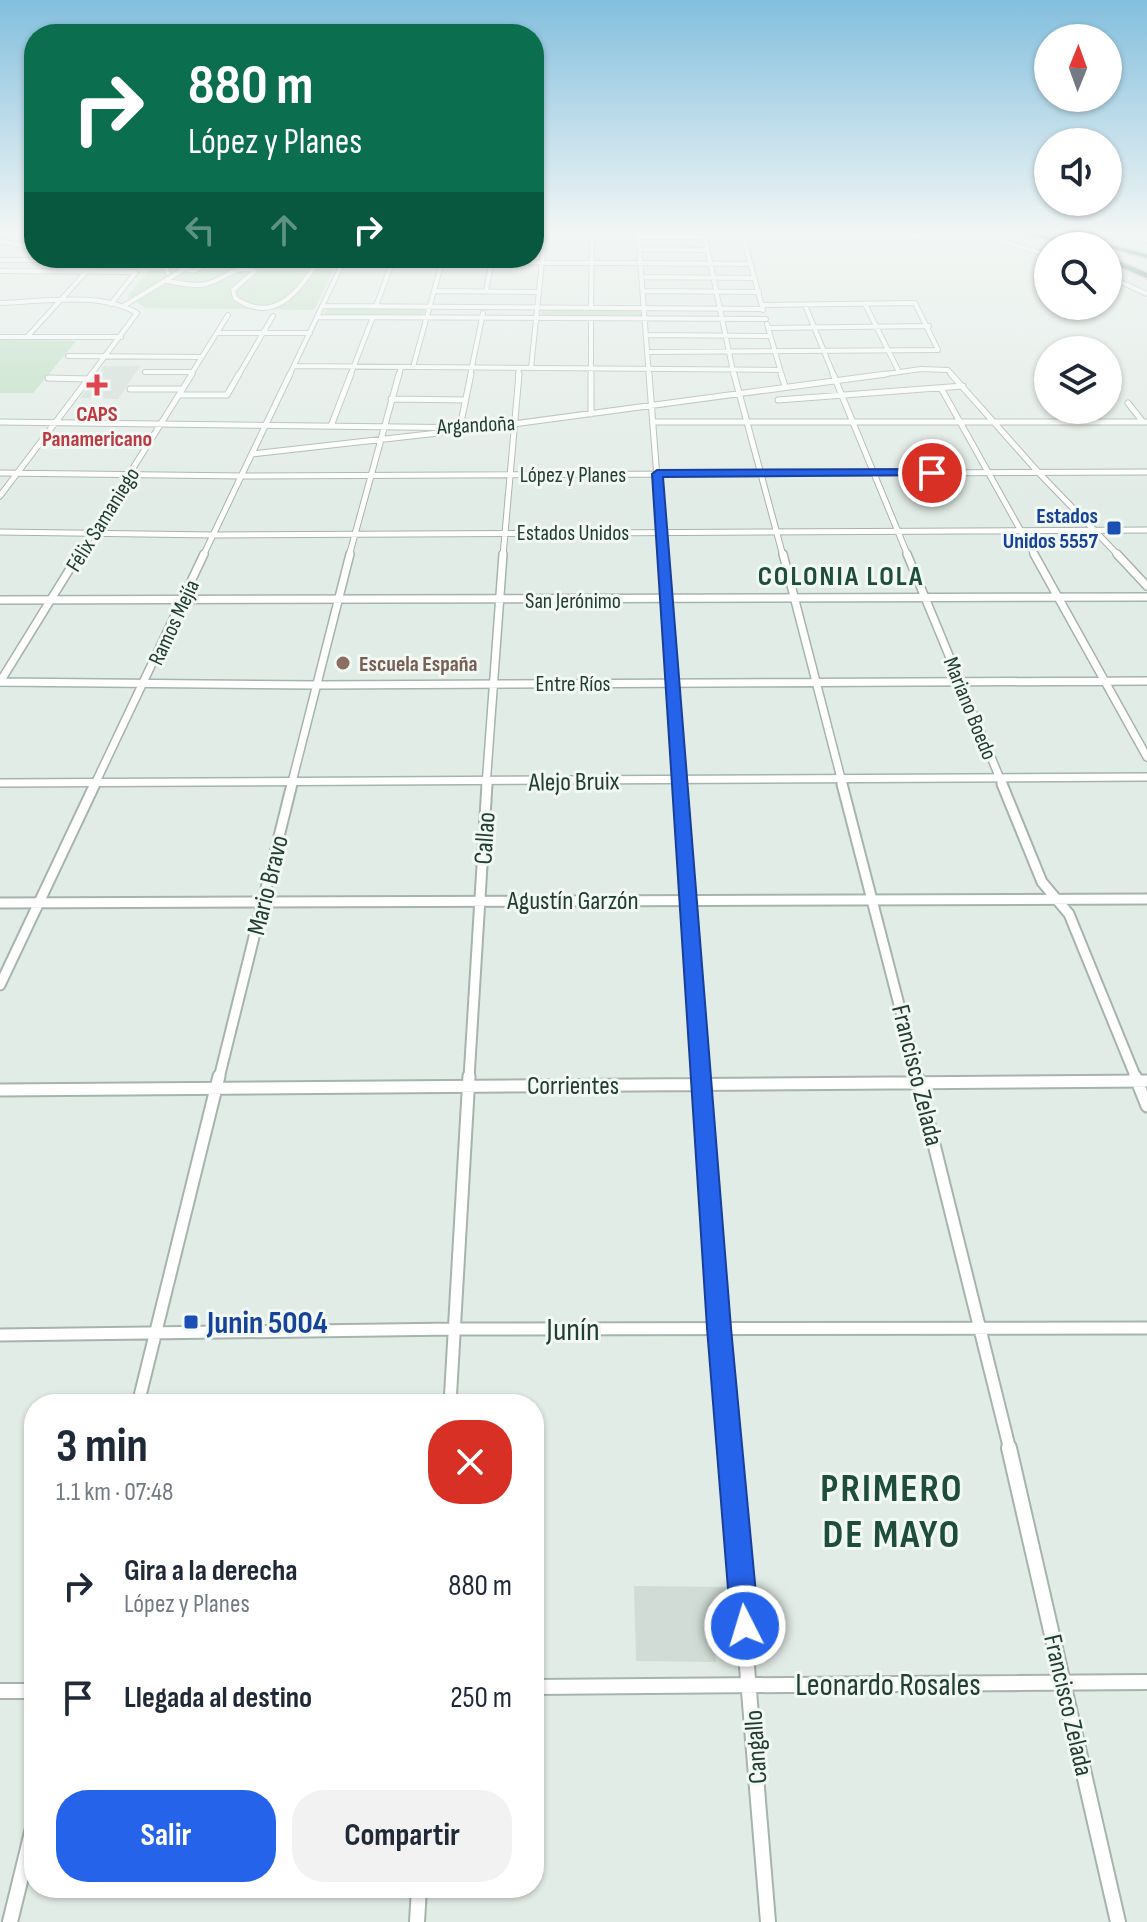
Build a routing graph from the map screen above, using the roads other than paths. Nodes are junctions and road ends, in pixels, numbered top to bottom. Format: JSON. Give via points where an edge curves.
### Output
{"nodes":[{"id":1,"x":40,"y":323,"type":"edge"},
{"id":2,"x":132,"y":323,"type":"edge"},
{"id":3,"x":223,"y":323,"type":"edge"},
{"id":4,"x":269,"y":323,"type":"edge"},
{"id":5,"x":315,"y":323,"type":"edge"},
{"id":6,"x":371,"y":323,"type":"edge"},
{"id":7,"x":425,"y":323,"type":"edge"},
{"id":8,"x":481,"y":323,"type":"edge"},
{"id":9,"x":536,"y":323,"type":"edge"},
{"id":10,"x":591,"y":323,"type":"edge"},
{"id":11,"x":646,"y":323,"type":"edge"},
{"id":12,"x":724,"y":323,"type":"edge"},
{"id":13,"x":767,"y":323,"type":"edge"},
{"id":14,"x":811,"y":323,"type":"edge"},
{"id":15,"x":875,"y":323,"type":"edge"},
{"id":16,"x":927,"y":323,"type":"edge"},
{"id":17,"x":877,"y":326,"type":"junction"},
{"id":18,"x":929,"y":326,"type":"junction"},
{"id":19,"x":812,"y":327,"type":"junction"},
{"id":20,"x":768,"y":328,"type":"junction"},
{"id":21,"x":217,"y":333,"type":"junction"},
{"id":22,"x":264,"y":333,"type":"junction"},
{"id":23,"x":310,"y":333,"type":"junction"},
{"id":24,"x":647,"y":335,"type":"junction"},
{"id":25,"x":727,"y":336,"type":"junction"},
{"id":26,"x":770,"y":336,"type":"junction"},
{"id":27,"x":0,"y":337,"type":"edge"},
{"id":28,"x":27,"y":337,"type":"junction"},
{"id":29,"x":121,"y":337,"type":"junction"},
{"id":30,"x":889,"y":351,"type":"junction"},
{"id":31,"x":648,"y":352,"type":"junction"},
{"id":32,"x":729,"y":352,"type":"junction"},
{"id":33,"x":774,"y":352,"type":"junction"},
{"id":34,"x":822,"y":352,"type":"junction"},
{"id":35,"x":68,"y":356,"type":"dead end"},
{"id":36,"x":107,"y":356,"type":"junction"},
{"id":37,"x":202,"y":357,"type":"junction"},
{"id":38,"x":294,"y":366,"type":"junction"},
{"id":39,"x":353,"y":366,"type":"junction"},
{"id":40,"x":401,"y":367,"type":"junction"},
{"id":41,"x":413,"y":367,"type":"junction"},
{"id":42,"x":473,"y":367,"type":"junction"},
{"id":43,"x":519,"y":368,"type":"junction"},
{"id":44,"x":531,"y":368,"type":"junction"},
{"id":45,"x":590,"y":368,"type":"junction"},
{"id":46,"x":649,"y":369,"type":"junction"},
{"id":47,"x":733,"y":369,"type":"junction"},
{"id":48,"x":780,"y":370,"type":"junction"},
{"id":49,"x":145,"y":372,"type":"dead end"},
{"id":50,"x":192,"y":372,"type":"junction"},
{"id":51,"x":899,"y":372,"type":"junction"},
{"id":52,"x":48,"y":378,"type":"dead end"},
{"id":53,"x":90,"y":379,"type":"junction"},
{"id":54,"x":835,"y":380,"type":"junction"},
{"id":55,"x":785,"y":386,"type":"junction"},
{"id":56,"x":963,"y":386,"type":"junction"},
{"id":57,"x":941,"y":388,"type":"junction"},
{"id":58,"x":130,"y":389,"type":"dead end"},
{"id":59,"x":180,"y":392,"type":"junction"},
{"id":60,"x":739,"y":392,"type":"junction"},
{"id":61,"x":842,"y":395,"type":"junction"},
{"id":62,"x":391,"y":399,"type":"junction"},
{"id":63,"x":466,"y":400,"type":"junction"},
{"id":64,"x":778,"y":400,"type":"dead end"},
{"id":65,"x":1128,"y":403,"type":"dead end"},
{"id":66,"x":652,"y":405,"type":"junction"},
{"id":67,"x":591,"y":414,"type":"junction"},
{"id":68,"x":0,"y":422,"type":"edge"},
{"id":69,"x":653,"y":422,"type":"junction"},
{"id":70,"x":748,"y":422,"type":"junction"},
{"id":71,"x":960,"y":422,"type":"junction"},
{"id":72,"x":995,"y":422,"type":"junction"},
{"id":73,"x":56,"y":423,"type":"junction"},
{"id":74,"x":162,"y":423,"type":"junction"},
{"id":75,"x":512,"y":423,"type":"junction"},
{"id":76,"x":854,"y":423,"type":"junction"},
{"id":77,"x":1146,"y":423,"type":"edge"},
{"id":78,"x":265,"y":425,"type":"junction"},
{"id":79,"x":331,"y":426,"type":"junction"},
{"id":80,"x":382,"y":427,"type":"junction"},
{"id":81,"x":460,"y":427,"type":"junction"},
{"id":82,"x":483,"y":428,"type":"junction"},
{"id":83,"x":378,"y":441,"type":"junction"},
{"id":84,"x":252,"y":454,"type":"junction"},
{"id":85,"x":1147,"y":472,"type":"edge"},
{"id":86,"x":0,"y":473,"type":"edge"},
{"id":87,"x":18,"y":473,"type":"junction"},
{"id":88,"x":762,"y":473,"type":"junction"},
{"id":89,"x":875,"y":473,"type":"junction"},
{"id":90,"x":989,"y":473,"type":"junction"},
{"id":91,"x":1039,"y":473,"type":"junction"},
{"id":92,"x":130,"y":474,"type":"junction"},
{"id":93,"x":657,"y":474,"type":"junction"},
{"id":94,"x":369,"y":475,"type":"junction"},
{"id":95,"x":508,"y":475,"type":"junction"},
{"id":96,"x":243,"y":476,"type":"junction"},
{"id":97,"x":0,"y":496,"type":"edge"},
{"id":98,"x":898,"y":530,"type":"junction"},
{"id":99,"x":1020,"y":530,"type":"junction"},
{"id":100,"x":1093,"y":530,"type":"junction"},
{"id":101,"x":1147,"y":530,"type":"edge"},
{"id":102,"x":662,"y":531,"type":"junction"},
{"id":103,"x":777,"y":531,"type":"junction"},
{"id":104,"x":0,"y":532,"type":"edge"},
{"id":105,"x":504,"y":532,"type":"junction"},
{"id":106,"x":92,"y":533,"type":"junction"},
{"id":107,"x":355,"y":534,"type":"junction"},
{"id":108,"x":214,"y":535,"type":"junction"},
{"id":109,"x":1147,"y":586,"type":"edge"},
{"id":110,"x":1058,"y":597,"type":"junction"},
{"id":111,"x":1147,"y":597,"type":"edge"},
{"id":112,"x":927,"y":598,"type":"junction"},
{"id":113,"x":52,"y":599,"type":"junction"},
{"id":114,"x":667,"y":599,"type":"junction"},
{"id":115,"x":793,"y":599,"type":"junction"},
{"id":116,"x":0,"y":600,"type":"edge"},
{"id":117,"x":183,"y":600,"type":"junction"},
{"id":118,"x":337,"y":601,"type":"junction"},
{"id":119,"x":500,"y":601,"type":"junction"},
{"id":120,"x":960,"y":681,"type":"junction"},
{"id":121,"x":1105,"y":681,"type":"junction"},
{"id":122,"x":1147,"y":681,"type":"edge"},
{"id":123,"x":0,"y":682,"type":"edge"},
{"id":124,"x":815,"y":682,"type":"junction"},
{"id":125,"x":674,"y":683,"type":"junction"},
{"id":126,"x":143,"y":684,"type":"junction"},
{"id":127,"x":493,"y":684,"type":"junction"},
{"id":128,"x":317,"y":685,"type":"junction"},
{"id":129,"x":1147,"y":757,"type":"edge"},
{"id":130,"x":1147,"y":777,"type":"edge"},
{"id":131,"x":1000,"y":778,"type":"junction"},
{"id":132,"x":842,"y":779,"type":"junction"},
{"id":133,"x":681,"y":780,"type":"junction"},
{"id":134,"x":488,"y":782,"type":"junction"},
{"id":135,"x":0,"y":783,"type":"edge"},
{"id":136,"x":96,"y":783,"type":"junction"},
{"id":137,"x":293,"y":784,"type":"junction"},
{"id":138,"x":1055,"y":899,"type":"junction"},
{"id":139,"x":1147,"y":899,"type":"edge"},
{"id":140,"x":689,"y":900,"type":"junction"},
{"id":141,"x":874,"y":900,"type":"junction"},
{"id":142,"x":480,"y":901,"type":"junction"},
{"id":143,"x":263,"y":902,"type":"junction"},
{"id":144,"x":0,"y":903,"type":"edge"},
{"id":145,"x":39,"y":904,"type":"junction"},
{"id":146,"x":0,"y":985,"type":"edge"},
{"id":147,"x":1142,"y":1081,"type":"edge"},
{"id":148,"x":920,"y":1083,"type":"junction"},
{"id":149,"x":702,"y":1084,"type":"junction"},
{"id":150,"x":469,"y":1085,"type":"junction"},
{"id":151,"x":217,"y":1086,"type":"junction"},
{"id":152,"x":0,"y":1090,"type":"edge"},
{"id":153,"x":1147,"y":1106,"type":"edge"},
{"id":154,"x":719,"y":1328,"type":"junction"},
{"id":155,"x":1147,"y":1328,"type":"edge"},
{"id":156,"x":455,"y":1329,"type":"junction"},
{"id":157,"x":982,"y":1329,"type":"junction"},
{"id":158,"x":155,"y":1334,"type":"junction"},
{"id":159,"x":0,"y":1335,"type":"edge"},
{"id":160,"x":140,"y":1394,"type":"edge"},
{"id":161,"x":451,"y":1394,"type":"edge"},
{"id":162,"x":1147,"y":1682,"type":"edge"},
{"id":163,"x":1064,"y":1683,"type":"junction"},
{"id":164,"x":750,"y":1685,"type":"junction"},
{"id":165,"x":544,"y":1687,"type":"edge"},
{"id":166,"x":0,"y":1691,"type":"edge"},
{"id":167,"x":24,"y":1691,"type":"edge"},
{"id":168,"x":24,"y":1865,"type":"edge"},
{"id":169,"x":418,"y":1898,"type":"edge"},
{"id":170,"x":10,"y":1922,"type":"edge"},
{"id":171,"x":417,"y":1922,"type":"edge"},
{"id":172,"x":768,"y":1922,"type":"edge"},
{"id":173,"x":1118,"y":1922,"type":"edge"}],
"edges":[{"from":1,"to":28,"type":"street"},
{"from":2,"to":29,"type":"street"},
{"from":3,"to":21,"type":"street","name":"Félix Samaniego"},
{"from":4,"to":22,"type":"street"},
{"from":5,"to":23,"type":"street","name":"Ramos Mejía"},
{"from":6,"to":39,"type":"street"},
{"from":7,"to":41,"type":"street"},
{"from":8,"to":42,"type":"street"},
{"from":9,"to":44,"type":"street"},
{"from":10,"to":45,"type":"street"},
{"from":11,"to":24,"type":"street","name":"Cangallo"},
{"from":12,"to":25,"type":"street","name":"Francisco Zelada"},
{"from":13,"to":20,"type":"street"},
{"from":14,"to":19,"type":"street","name":"Mariano Boedo"},
{"from":15,"to":17,"type":"street"},
{"from":16,"to":18,"type":"street"},
{"from":17,"to":18,"type":"street"},
{"from":17,"to":19,"type":"street"},
{"from":17,"to":30,"type":"street"},
{"from":18,"to":30,"type":"street","via":[[937,351]]},
{"from":19,"to":20,"type":"street"},
{"from":19,"to":34,"type":"street","name":"Mariano Boedo"},
{"from":20,"to":26,"type":"street"},
{"from":21,"to":22,"type":"street"},
{"from":21,"to":37,"type":"street","name":"Félix Samaniego"},
{"from":22,"to":23,"type":"street"},
{"from":22,"to":59,"type":"street","via":[[227,395]]},
{"from":23,"to":38,"type":"street","name":"Ramos Mejía"},
{"from":24,"to":25,"type":"street"},
{"from":24,"to":31,"type":"street","name":"Cangallo"},
{"from":25,"to":26,"type":"street"},
{"from":25,"to":32,"type":"street","name":"Francisco Zelada"},
{"from":26,"to":33,"type":"street"},
{"from":27,"to":28,"type":"street"},
{"from":28,"to":29,"type":"street"},
{"from":29,"to":36,"type":"street"},
{"from":30,"to":34,"type":"street"},
{"from":30,"to":51,"type":"street"},
{"from":31,"to":32,"type":"street"},
{"from":31,"to":46,"type":"street","name":"Cangallo"},
{"from":32,"to":33,"type":"street"},
{"from":32,"to":47,"type":"street","name":"Francisco Zelada"},
{"from":33,"to":34,"type":"street"},
{"from":33,"to":48,"type":"street"},
{"from":34,"to":54,"type":"street","name":"Mariano Boedo"},
{"from":35,"to":36,"type":"street"},
{"from":36,"to":37,"type":"street"},
{"from":36,"to":53,"type":"street"},
{"from":37,"to":50,"type":"street","name":"Félix Samaniego"},
{"from":38,"to":39,"type":"street"},
{"from":38,"to":78,"type":"street","name":"Ramos Mejía"},
{"from":39,"to":40,"type":"street"},
{"from":39,"to":79,"type":"street"},
{"from":40,"to":41,"type":"street"},
{"from":40,"to":62,"type":"street","name":"Mario Bravo"},
{"from":41,"to":42,"type":"street"},
{"from":42,"to":43,"type":"street"},
{"from":42,"to":63,"type":"street"},
{"from":43,"to":44,"type":"street"},
{"from":43,"to":75,"type":"street","name":"Callao"},
{"from":44,"to":45,"type":"street"},
{"from":45,"to":46,"type":"street"},
{"from":45,"to":67,"type":"street"},
{"from":46,"to":47,"type":"street"},
{"from":46,"to":66,"type":"street","name":"Cangallo"},
{"from":47,"to":48,"type":"street"},
{"from":47,"to":60,"type":"street","name":"Francisco Zelada"},
{"from":48,"to":55,"type":"street"},
{"from":49,"to":50,"type":"street"},
{"from":50,"to":59,"type":"street","name":"Félix Samaniego"},
{"from":51,"to":54,"type":"street","name":"Argandoña"},
{"from":51,"to":56,"type":"street","name":"Argandoña","via":[[948,370]]},
{"from":52,"to":53,"type":"street"},
{"from":53,"to":73,"type":"street"},
{"from":54,"to":55,"type":"street","name":"Argandoña"},
{"from":54,"to":61,"type":"street","name":"Mariano Boedo"},
{"from":55,"to":60,"type":"street","name":"Argandoña"},
{"from":56,"to":57,"type":"street"},
{"from":56,"to":72,"type":"street"},
{"from":57,"to":61,"type":"street"},
{"from":57,"to":71,"type":"street"},
{"from":58,"to":59,"type":"street"},
{"from":59,"to":74,"type":"street","name":"Félix Samaniego"},
{"from":60,"to":66,"type":"street","name":"Argandoña"},
{"from":60,"to":70,"type":"street","name":"Francisco Zelada"},
{"from":61,"to":64,"type":"street"},
{"from":61,"to":76,"type":"street","name":"Mariano Boedo"},
{"from":62,"to":63,"type":"street"},
{"from":62,"to":80,"type":"street","name":"Mario Bravo"},
{"from":63,"to":81,"type":"street"},
{"from":65,"to":77,"type":"street"},
{"from":66,"to":67,"type":"street","name":"Argandoña"},
{"from":66,"to":69,"type":"street","name":"Cangallo"},
{"from":67,"to":75,"type":"street","name":"Argandoña"},
{"from":68,"to":73,"type":"street","name":"Argandoña"},
{"from":69,"to":70,"type":"street"},
{"from":69,"to":93,"type":"street","name":"Cangallo"},
{"from":70,"to":76,"type":"street"},
{"from":70,"to":88,"type":"street","name":"Francisco Zelada"},
{"from":71,"to":72,"type":"street"},
{"from":71,"to":76,"type":"street"},
{"from":71,"to":90,"type":"street"},
{"from":72,"to":77,"type":"street"},
{"from":72,"to":91,"type":"street"},
{"from":73,"to":74,"type":"street","name":"Argandoña"},
{"from":73,"to":87,"type":"street"},
{"from":74,"to":78,"type":"street","name":"Argandoña"},
{"from":74,"to":92,"type":"street","name":"Félix Samaniego"},
{"from":75,"to":82,"type":"street","name":"Argandoña"},
{"from":75,"to":95,"type":"street","name":"Callao"},
{"from":76,"to":89,"type":"street","name":"Mariano Boedo"},
{"from":78,"to":79,"type":"street","name":"Argandoña"},
{"from":78,"to":84,"type":"street","name":"Ramos Mejía"},
{"from":79,"to":80,"type":"street","name":"Argandoña"},
{"from":80,"to":81,"type":"street","name":"Argandoña"},
{"from":80,"to":83,"type":"street","name":"Mario Bravo"},
{"from":81,"to":82,"type":"street","name":"Argandoña"},
{"from":82,"to":83,"type":"street"},
{"from":83,"to":84,"type":"street"},
{"from":83,"to":94,"type":"street","name":"Mario Bravo"},
{"from":84,"to":96,"type":"street","name":"Ramos Mejía"},
{"from":85,"to":91,"type":"street","name":"López y Planes"},
{"from":86,"to":87,"type":"street","name":"López y Planes"},
{"from":87,"to":92,"type":"street","name":"López y Planes"},
{"from":87,"to":97,"type":"street"},
{"from":88,"to":89,"type":"street","name":"López y Planes"},
{"from":88,"to":93,"type":"street","name":"López y Planes"},
{"from":88,"to":103,"type":"street","name":"Francisco Zelada"},
{"from":89,"to":90,"type":"street","name":"López y Planes"},
{"from":89,"to":98,"type":"street","name":"Mariano Boedo"},
{"from":90,"to":91,"type":"street","name":"López y Planes"},
{"from":90,"to":99,"type":"street"},
{"from":91,"to":100,"type":"street"},
{"from":92,"to":96,"type":"street","name":"López y Planes"},
{"from":92,"to":106,"type":"street","name":"Félix Samaniego"},
{"from":93,"to":95,"type":"street","name":"López y Planes"},
{"from":93,"to":102,"type":"street","name":"Cangallo"},
{"from":94,"to":95,"type":"street","name":"López y Planes"},
{"from":94,"to":96,"type":"street","name":"López y Planes"},
{"from":94,"to":107,"type":"street","name":"Mario Bravo"},
{"from":95,"to":105,"type":"street","name":"Callao"},
{"from":96,"to":108,"type":"street","name":"Ramos Mejía"},
{"from":98,"to":99,"type":"street","name":"Estados Unidos"},
{"from":98,"to":103,"type":"street","name":"Estados Unidos"},
{"from":98,"to":112,"type":"street","name":"Mariano Boedo"},
{"from":99,"to":100,"type":"street","name":"Estados Unidos"},
{"from":99,"to":110,"type":"street"},
{"from":100,"to":101,"type":"street","name":"Estados Unidos"},
{"from":100,"to":109,"type":"street"},
{"from":102,"to":103,"type":"street","name":"Estados Unidos"},
{"from":102,"to":105,"type":"street","name":"Estados Unidos"},
{"from":102,"to":114,"type":"street","name":"Cangallo"},
{"from":103,"to":115,"type":"street","name":"Francisco Zelada"},
{"from":104,"to":106,"type":"street","name":"Estados Unidos"},
{"from":105,"to":107,"type":"street","name":"Estados Unidos"},
{"from":105,"to":119,"type":"street","name":"Callao"},
{"from":106,"to":108,"type":"street","name":"Estados Unidos"},
{"from":106,"to":113,"type":"street","name":"Félix Samaniego"},
{"from":107,"to":108,"type":"street","name":"Estados Unidos"},
{"from":107,"to":118,"type":"street","name":"Mario Bravo"},
{"from":108,"to":117,"type":"street","name":"Ramos Mejía"},
{"from":110,"to":111,"type":"street","name":"San Jerónimo"},
{"from":110,"to":112,"type":"street","name":"San Jerónimo"},
{"from":110,"to":121,"type":"street"},
{"from":112,"to":115,"type":"street","name":"San Jerónimo"},
{"from":112,"to":120,"type":"street","name":"Mariano Boedo"},
{"from":113,"to":116,"type":"street","name":"San Jerónimo"},
{"from":113,"to":117,"type":"street","name":"San Jerónimo"},
{"from":113,"to":123,"type":"street","name":"Félix Samaniego"},
{"from":114,"to":115,"type":"street","name":"San Jerónimo"},
{"from":114,"to":119,"type":"street","name":"San Jerónimo"},
{"from":114,"to":125,"type":"street","name":"Cangallo"},
{"from":115,"to":124,"type":"street","name":"Francisco Zelada"},
{"from":117,"to":118,"type":"street","name":"San Jerónimo"},
{"from":117,"to":126,"type":"street","name":"Ramos Mejía"},
{"from":118,"to":119,"type":"street","name":"San Jerónimo"},
{"from":118,"to":128,"type":"street","name":"Mario Bravo"},
{"from":119,"to":127,"type":"street","name":"Callao"},
{"from":120,"to":121,"type":"street","name":"Entre Ríos"},
{"from":120,"to":124,"type":"street","name":"Entre Ríos"},
{"from":120,"to":131,"type":"street","name":"Mariano Boedo"},
{"from":121,"to":122,"type":"street","name":"Entre Ríos"},
{"from":121,"to":129,"type":"street"},
{"from":123,"to":126,"type":"street","name":"Entre Ríos"},
{"from":124,"to":125,"type":"street","name":"Entre Ríos"},
{"from":124,"to":132,"type":"street","name":"Francisco Zelada"},
{"from":125,"to":127,"type":"street","name":"Entre Ríos"},
{"from":125,"to":133,"type":"street","name":"Cangallo"},
{"from":126,"to":128,"type":"street","name":"Entre Ríos"},
{"from":126,"to":136,"type":"street","name":"Ramos Mejía"},
{"from":127,"to":128,"type":"street","name":"Entre Ríos"},
{"from":127,"to":134,"type":"street","name":"Callao"},
{"from":128,"to":137,"type":"street","name":"Mario Bravo"},
{"from":130,"to":131,"type":"street","name":"Alejo Bruix"},
{"from":131,"to":132,"type":"street","name":"Alejo Bruix"},
{"from":131,"to":138,"type":"street","name":"Mariano Boedo","via":[[1042,882]]},
{"from":132,"to":133,"type":"street","name":"Alejo Bruix"},
{"from":132,"to":141,"type":"street","name":"Francisco Zelada"},
{"from":133,"to":134,"type":"street","name":"Alejo Bruix"},
{"from":133,"to":140,"type":"street","name":"Cangallo"},
{"from":134,"to":137,"type":"street","name":"Alejo Bruix"},
{"from":134,"to":142,"type":"street","name":"Callao"},
{"from":135,"to":136,"type":"street","name":"Alejo Bruix"},
{"from":136,"to":137,"type":"street","name":"Alejo Bruix"},
{"from":136,"to":145,"type":"street","name":"Ramos Mejía"},
{"from":137,"to":143,"type":"street","name":"Mario Bravo"},
{"from":138,"to":139,"type":"street","name":"Agustín Garzón"},
{"from":138,"to":141,"type":"street","name":"Agustín Garzón"},
{"from":138,"to":147,"type":"street","name":"Mariano Boedo","via":[[1069,914]]},
{"from":140,"to":141,"type":"street","name":"Agustín Garzón"},
{"from":140,"to":142,"type":"street","name":"Agustín Garzón"},
{"from":140,"to":149,"type":"street","name":"Cangallo"},
{"from":141,"to":148,"type":"street","name":"Francisco Zelada"},
{"from":142,"to":143,"type":"street","name":"Agustín Garzón"},
{"from":142,"to":150,"type":"street","name":"Callao"},
{"from":143,"to":145,"type":"street","name":"Agustín Garzón"},
{"from":143,"to":151,"type":"street","name":"Mario Bravo"},
{"from":144,"to":145,"type":"street","name":"Agustín Garzón"},
{"from":145,"to":146,"type":"street","name":"Ramos Mejía"},
{"from":147,"to":148,"type":"street","name":"Corrientes"},
{"from":147,"to":153,"type":"street","name":"Mariano Boedo"},
{"from":148,"to":149,"type":"street","name":"Corrientes"},
{"from":148,"to":157,"type":"street","name":"Francisco Zelada"},
{"from":149,"to":150,"type":"street","name":"Corrientes"},
{"from":149,"to":154,"type":"street","name":"Cangallo"},
{"from":150,"to":151,"type":"street","name":"Corrientes"},
{"from":150,"to":156,"type":"street","name":"Callao"},
{"from":151,"to":152,"type":"street","name":"Corrientes"},
{"from":151,"to":158,"type":"street","name":"Mario Bravo"},
{"from":154,"to":156,"type":"street","name":"Junín"},
{"from":154,"to":157,"type":"street","name":"Junín"},
{"from":154,"to":164,"type":"street","name":"Cangallo"},
{"from":155,"to":157,"type":"street","name":"Junín"},
{"from":156,"to":158,"type":"street","name":"Junín"},
{"from":156,"to":161,"type":"street","name":"Callao"},
{"from":157,"to":163,"type":"street","name":"Francisco Zelada"},
{"from":158,"to":159,"type":"street","name":"Junín"},
{"from":158,"to":160,"type":"street","name":"Mario Bravo"},
{"from":162,"to":163,"type":"street","name":"Leonardo Rosales"},
{"from":163,"to":164,"type":"street","name":"Leonardo Rosales"},
{"from":163,"to":173,"type":"street","name":"Francisco Zelada"},
{"from":164,"to":165,"type":"street","name":"Leonardo Rosales"},
{"from":164,"to":172,"type":"street","name":"Cangallo"},
{"from":166,"to":167,"type":"street"},
{"from":168,"to":170,"type":"street"},
{"from":169,"to":171,"type":"street"}]}
